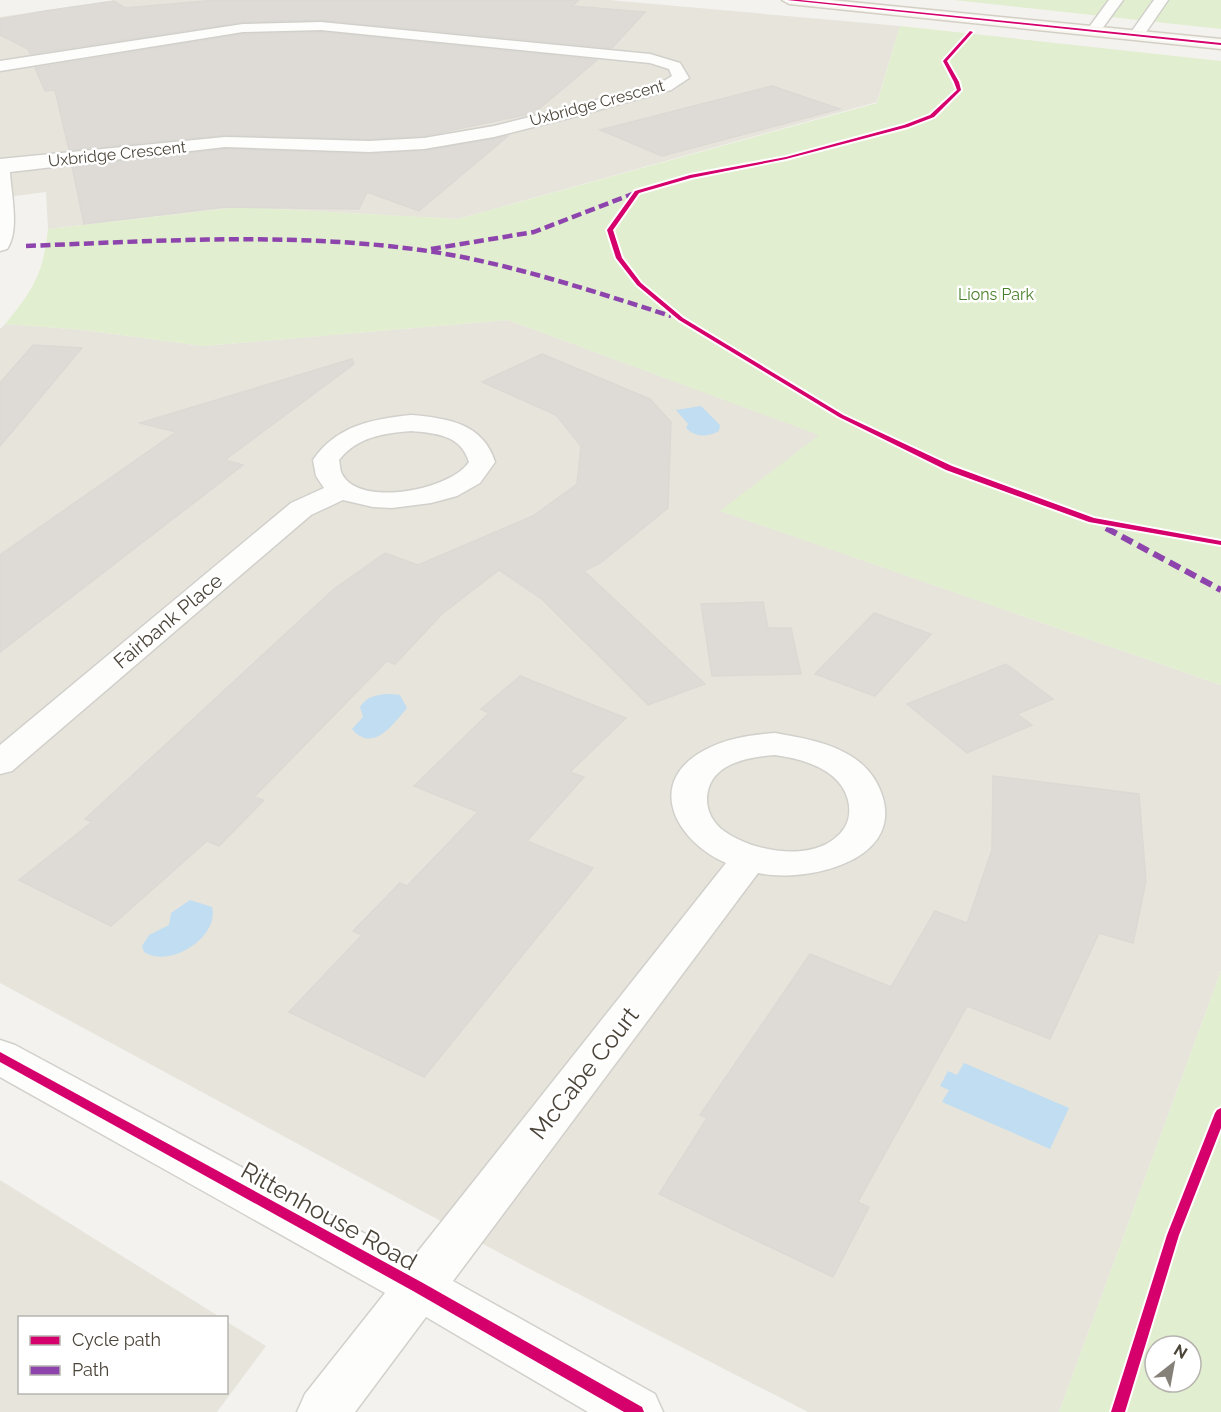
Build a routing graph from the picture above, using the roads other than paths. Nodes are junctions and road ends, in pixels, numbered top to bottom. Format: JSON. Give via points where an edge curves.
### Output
{"nodes":[{"id":1,"x":789,"y":0,"type":"edge"},
{"id":2,"x":1116,"y":0,"type":"edge"},
{"id":3,"x":1161,"y":0,"type":"edge"},
{"id":4,"x":1094,"y":30,"type":"junction"},
{"id":5,"x":1137,"y":35,"type":"junction"},
{"id":6,"x":1221,"y":44,"type":"edge"},
{"id":7,"x":0,"y":66,"type":"edge"},
{"id":8,"x":0,"y":166,"type":"edge"},
{"id":9,"x":0,"y":245,"type":"edge"},
{"id":10,"x":343,"y":489,"type":"junction"},
{"id":11,"x":0,"y":763,"type":"edge"},
{"id":12,"x":749,"y":859,"type":"junction"},
{"id":13,"x":0,"y":1057,"type":"edge"},
{"id":14,"x":418,"y":1287,"type":"junction"},
{"id":15,"x":323,"y":1412,"type":"edge"},
{"id":16,"x":637,"y":1412,"type":"edge"}],
"edges":[{"from":1,"to":4,"type":"street"},
{"from":2,"to":4,"type":"street"},
{"from":3,"to":5,"type":"street"},
{"from":4,"to":5,"type":"street"},
{"from":5,"to":6,"type":"street"},
{"from":7,"to":8,"type":"street","name":"Uxbridge Crescent","via":[[243,27],[281,25],[627,56],[664,61],[681,74],[681,78],[665,87],[435,142],[388,146],[225,142]]},
{"from":8,"to":9,"type":"street"},
{"from":10,"to":10,"type":"street","via":[[383,500],[436,495],[474,475],[482,462],[480,449],[470,437],[435,425],[411,423],[363,430],[343,440],[326,460],[330,478]]},
{"from":10,"to":11,"type":"street","name":"Fairbank Place","via":[[301,508]]},
{"from":12,"to":12,"type":"street","via":[[782,864],[814,861],[840,850],[859,834],[868,815],[866,794],[855,777],[835,761],[805,748],[775,744],[745,746],[719,754],[697,771],[687,790],[693,821],[709,840]]},
{"from":12,"to":14,"type":"street","name":"McCabe Court"},
{"from":13,"to":14,"type":"street","name":"Rittenhouse Road"},
{"from":14,"to":15,"type":"street","name":"McCabe Court"},
{"from":14,"to":16,"type":"street","name":"Rittenhouse Road"}]}
